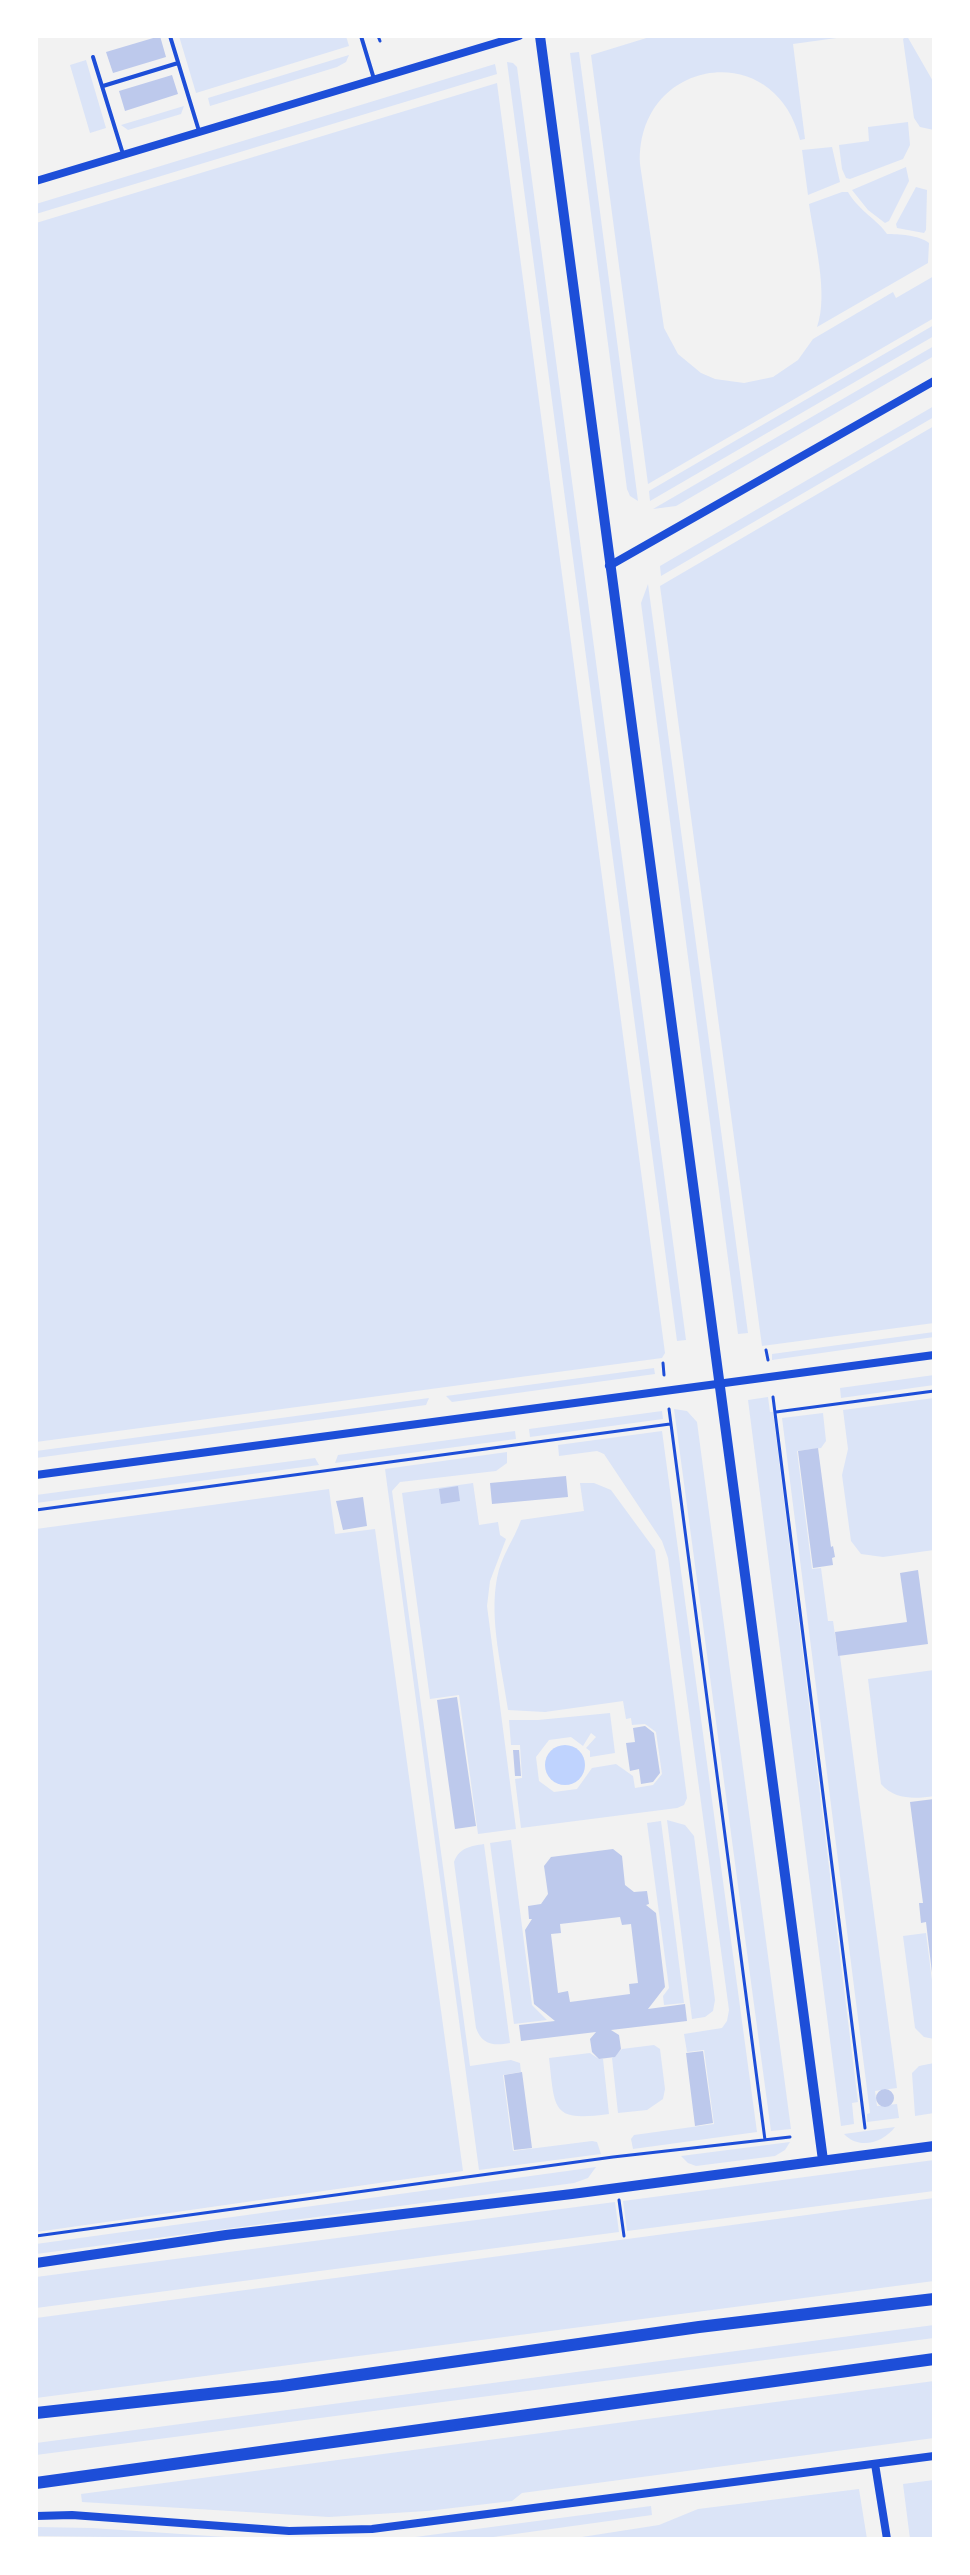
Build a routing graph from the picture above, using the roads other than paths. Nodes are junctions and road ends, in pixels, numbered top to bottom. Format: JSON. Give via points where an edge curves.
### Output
{"nodes":[{"id":1,"x":170,"y":36,"type":"edge"},
{"id":2,"x":361,"y":36,"type":"edge"},
{"id":3,"x":519,"y":36,"type":"edge"},
{"id":4,"x":540,"y":36,"type":"edge"},
{"id":5,"x":93,"y":57,"type":"dead end"},
{"id":6,"x":178,"y":63,"type":"junction"},
{"id":7,"x":374,"y":79,"type":"junction"},
{"id":8,"x":103,"y":86,"type":"junction"},
{"id":9,"x":199,"y":131,"type":"junction"},
{"id":10,"x":123,"y":154,"type":"junction"},
{"id":11,"x":36,"y":181,"type":"edge"},
{"id":12,"x":934,"y":381,"type":"edge"},
{"id":13,"x":609,"y":566,"type":"junction"},
{"id":14,"x":934,"y":1355,"type":"edge"},
{"id":15,"x":718,"y":1382,"type":"junction"},
{"id":16,"x":36,"y":1475,"type":"edge"},
{"id":17,"x":934,"y":2146,"type":"edge"},
{"id":18,"x":823,"y":2160,"type":"junction"},
{"id":19,"x":36,"y":2263,"type":"edge"},
{"id":20,"x":934,"y":2299,"type":"edge"},
{"id":21,"x":934,"y":2359,"type":"edge"},
{"id":22,"x":36,"y":2413,"type":"edge"},
{"id":23,"x":934,"y":2456,"type":"edge"},
{"id":24,"x":875,"y":2464,"type":"junction"},
{"id":25,"x":36,"y":2483,"type":"edge"},
{"id":26,"x":36,"y":2516,"type":"edge"},
{"id":27,"x":887,"y":2539,"type":"edge"}],
"edges":[{"from":1,"to":6,"type":"lane"},
{"from":2,"to":7,"type":"lane"},
{"from":3,"to":7,"type":"street"},
{"from":4,"to":13,"type":"street"},
{"from":5,"to":8,"type":"lane"},
{"from":6,"to":8,"type":"lane"},
{"from":6,"to":9,"type":"lane"},
{"from":7,"to":9,"type":"street"},
{"from":8,"to":10,"type":"lane"},
{"from":9,"to":10,"type":"street"},
{"from":10,"to":11,"type":"street"},
{"from":12,"to":13,"type":"street"},
{"from":13,"to":15,"type":"street"},
{"from":14,"to":15,"type":"street"},
{"from":15,"to":16,"type":"street"},
{"from":15,"to":18,"type":"street"},
{"from":17,"to":18,"type":"street"},
{"from":18,"to":19,"type":"street"},
{"from":20,"to":22,"type":"main road","via":[[282,2386]]},
{"from":21,"to":25,"type":"main road"},
{"from":23,"to":24,"type":"street"},
{"from":24,"to":26,"type":"street","via":[[372,2529],[289,2531]]},
{"from":24,"to":27,"type":"street"}]}
